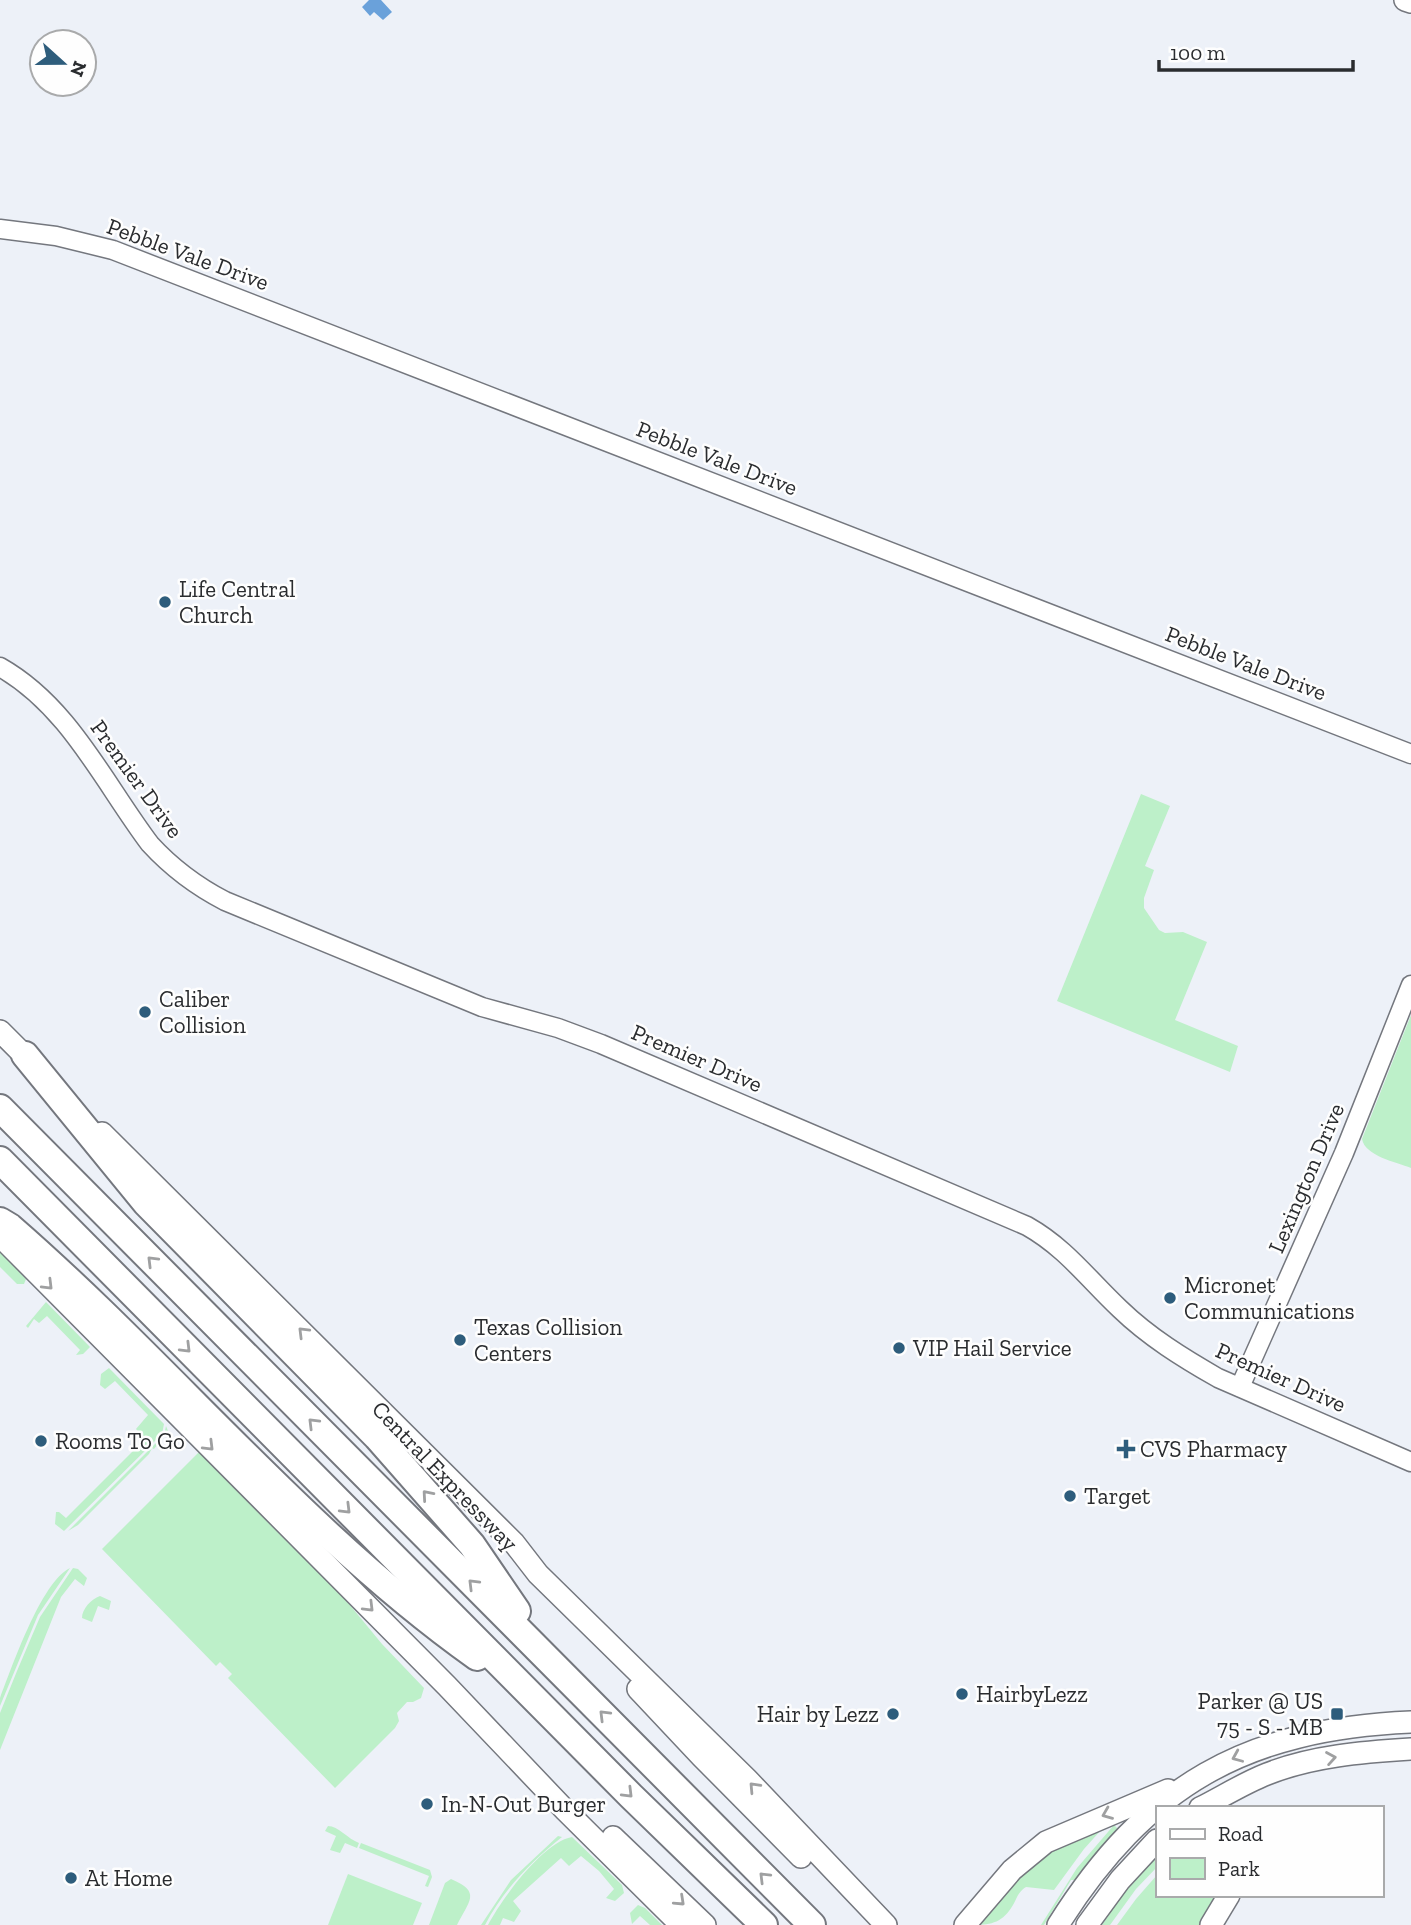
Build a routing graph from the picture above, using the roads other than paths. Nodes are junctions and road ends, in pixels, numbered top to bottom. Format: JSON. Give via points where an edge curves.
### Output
{"nodes":[{"id":1,"x":1405,"y":0,"type":"edge"},
{"id":2,"x":1411,"y":2,"type":"edge"},
{"id":3,"x":0,"y":229,"type":"edge"},
{"id":4,"x":0,"y":667,"type":"edge"},
{"id":5,"x":1411,"y":754,"type":"edge"},
{"id":6,"x":1411,"y":985,"type":"edge"},
{"id":7,"x":0,"y":1031,"type":"edge"},
{"id":8,"x":24,"y":1055,"type":"junction"},
{"id":9,"x":0,"y":1108,"type":"edge"},
{"id":10,"x":0,"y":1160,"type":"edge"},
{"id":11,"x":0,"y":1221,"type":"edge"},
{"id":12,"x":0,"y":1236,"type":"edge"},
{"id":13,"x":1240,"y":1388,"type":"junction"},
{"id":14,"x":1411,"y":1462,"type":"edge"},
{"id":15,"x":538,"y":1574,"type":"junction"},
{"id":16,"x":556,"y":1667,"type":"junction"},
{"id":17,"x":433,"y":1672,"type":"junction"},
{"id":18,"x":538,"y":1701,"type":"junction"},
{"id":19,"x":1405,"y":1722,"type":"edge"},
{"id":20,"x":1405,"y":1750,"type":"edge"},
{"id":21,"x":1193,"y":1779,"type":"junction"},
{"id":22,"x":1220,"y":1802,"type":"edge"},
{"id":23,"x":1157,"y":1806,"type":"edge"},
{"id":24,"x":1156,"y":1807,"type":"edge"},
{"id":25,"x":1156,"y":1841,"type":"edge"},
{"id":26,"x":1228,"y":1897,"type":"edge"},
{"id":27,"x":681,"y":1925,"type":"edge"},
{"id":28,"x":705,"y":1925,"type":"edge"},
{"id":29,"x":764,"y":1925,"type":"edge"},
{"id":30,"x":813,"y":1925,"type":"edge"},
{"id":31,"x":869,"y":1925,"type":"edge"},
{"id":32,"x":886,"y":1925,"type":"edge"},
{"id":33,"x":965,"y":1925,"type":"edge"},
{"id":34,"x":1058,"y":1925,"type":"edge"},
{"id":35,"x":1087,"y":1925,"type":"edge"},
{"id":36,"x":1210,"y":1925,"type":"edge"}],
"edges":[{"from":1,"to":2,"type":"main road"},
{"from":3,"to":5,"type":"street","name":"Pebble Vale Drive","via":[[113,250]]},
{"from":4,"to":13,"type":"street","name":"Premier Drive","via":[[37,692],[57,713],[150,844],[206,890],[482,1007],[601,1044],[1027,1226],[1061,1248],[1141,1329]]},
{"from":6,"to":13,"type":"street","name":"Lexington Drive","via":[[1344,1153]]},
{"from":7,"to":8,"type":"main road","name":"Central Expressway"},
{"from":15,"to":8,"type":"main road","name":"Central Expressway","one_way":true,"via":[[505,1534]]},
{"from":16,"to":8,"type":"highway","one_way":true,"via":[[472,1545],[376,1437],[146,1203]]},
{"from":16,"to":9,"type":"highway","one_way":true},
{"from":10,"to":18,"type":"highway","one_way":true},
{"from":11,"to":18,"type":"highway","via":[[87,1296],[265,1474],[387,1587]]},
{"from":12,"to":17,"type":"main road","one_way":true},
{"from":13,"to":14,"type":"street","name":"Premier Drive"},
{"from":15,"to":31,"type":"main road","via":[[664,1717]]},
{"from":32,"to":15,"type":"main road","name":"Central Expressway","one_way":true,"via":[[729,1760]]},
{"from":30,"to":16,"type":"highway","one_way":true},
{"from":17,"to":27,"type":"main road"},
{"from":17,"to":28,"type":"main road","one_way":true,"via":[[452,1677]]},
{"from":18,"to":29,"type":"highway","one_way":true},
{"from":19,"to":20,"type":"main road"},
{"from":19,"to":21,"type":"main road","one_way":true,"via":[[1300,1735],[1262,1746]]},
{"from":22,"to":20,"type":"main road","one_way":true,"via":[[1268,1774],[1301,1763]]},
{"from":21,"to":23,"type":"main road"},
{"from":21,"to":33,"type":"main road","one_way":true,"via":[[1046,1842],[1012,1870]]},
{"from":24,"to":34,"type":"main road","via":[[1105,1859]]},
{"from":25,"to":35,"type":"main road","via":[[1119,1880]]},
{"from":26,"to":36,"type":"main road"}]}
